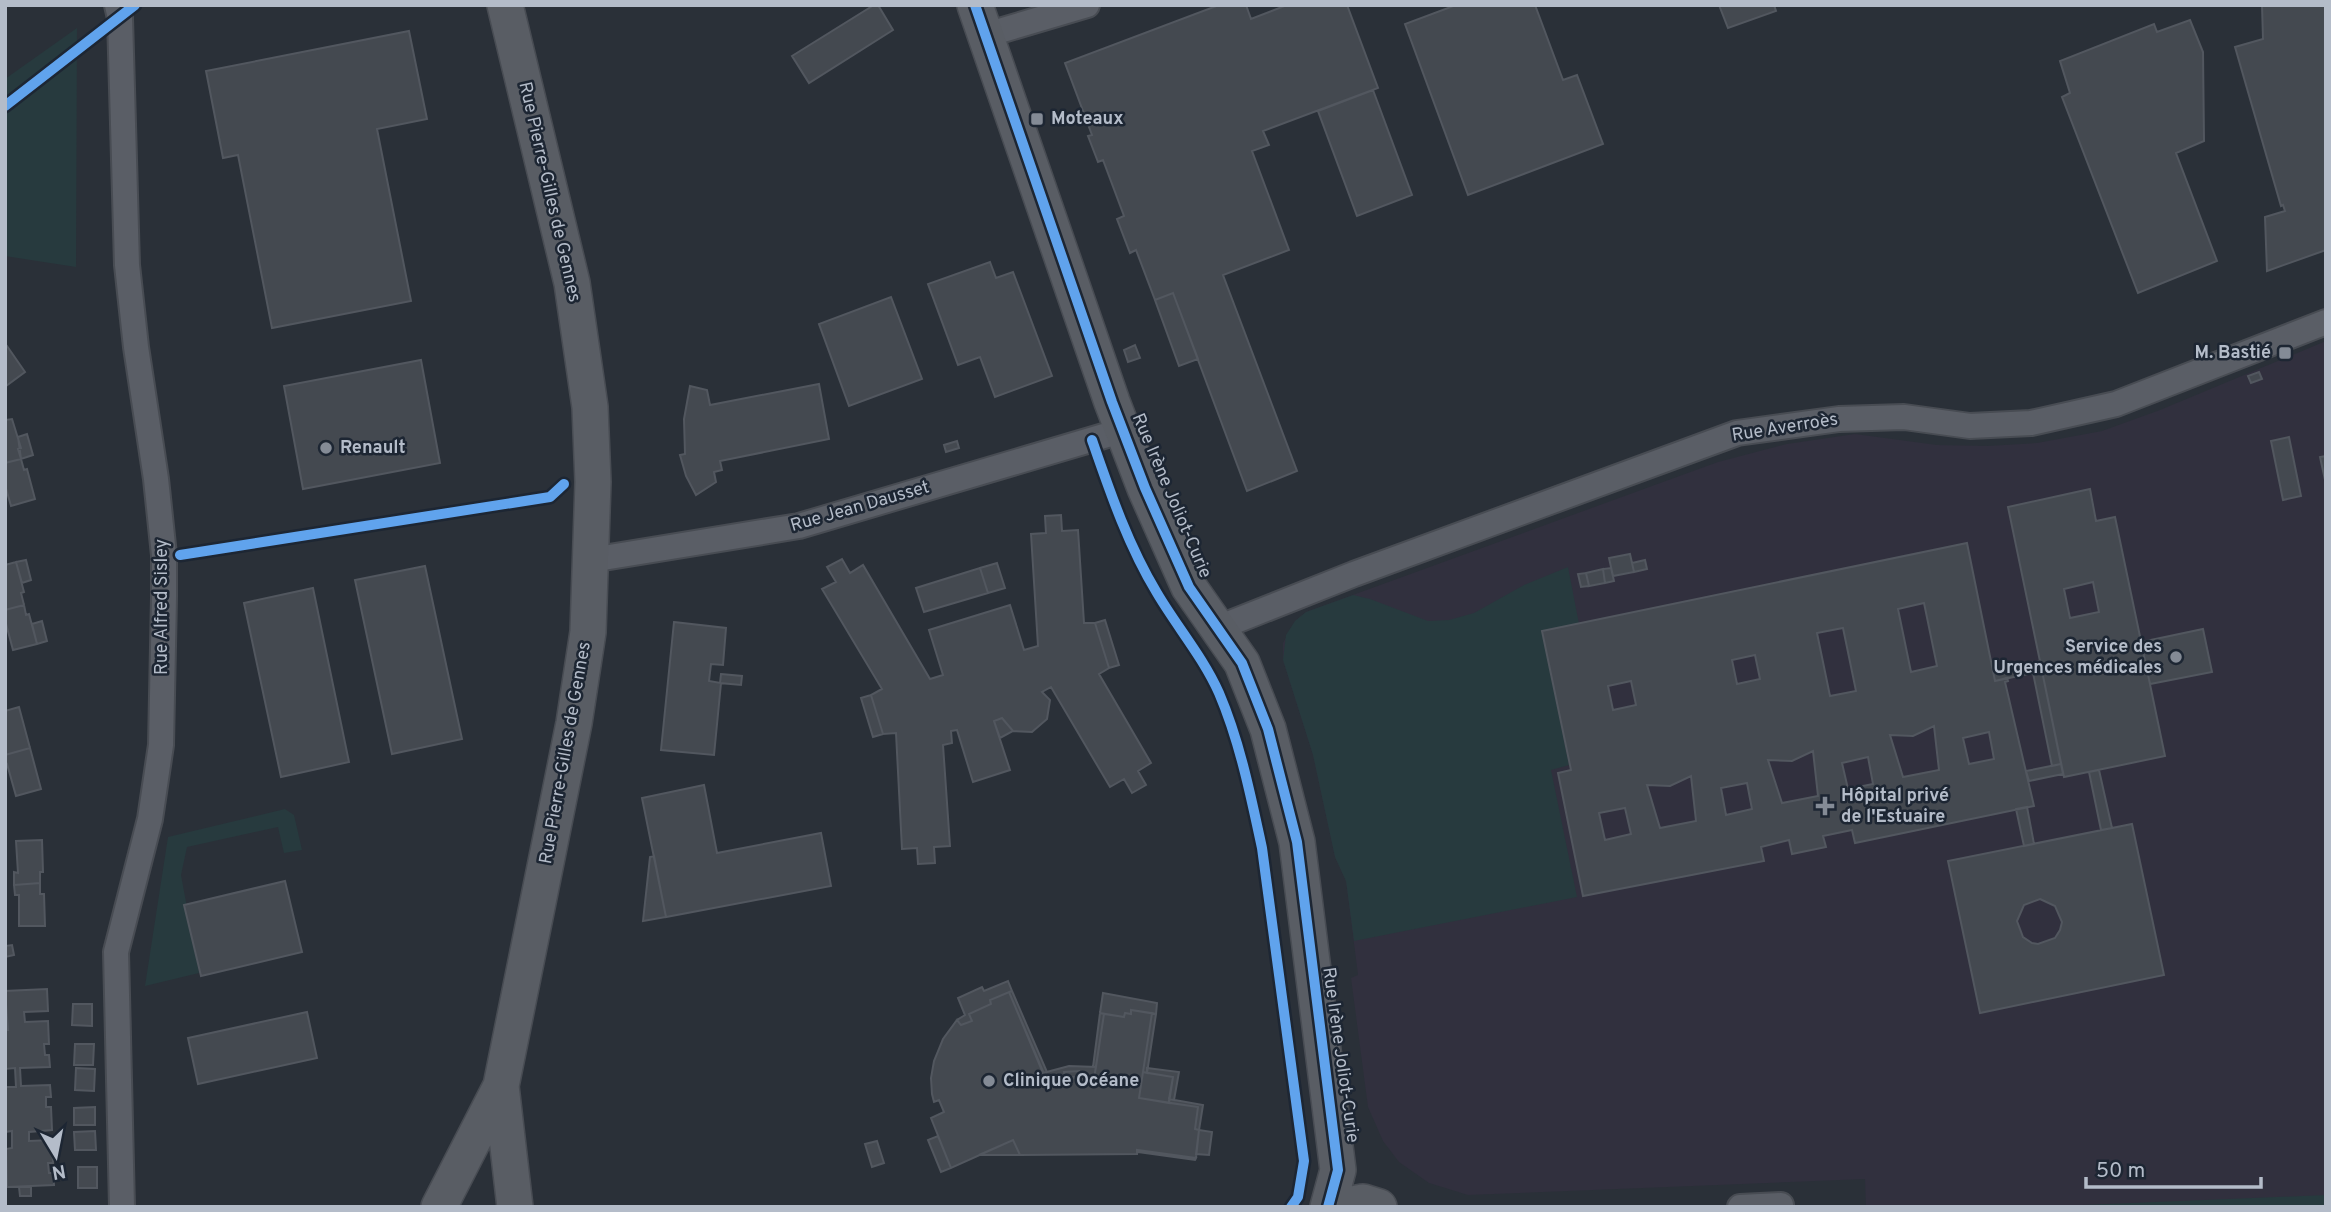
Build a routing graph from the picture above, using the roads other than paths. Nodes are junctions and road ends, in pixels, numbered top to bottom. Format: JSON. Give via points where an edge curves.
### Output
{"nodes":[{"id":1,"x":117,"y":5,"type":"edge"},
{"id":2,"x":505,"y":5,"type":"edge"},
{"id":3,"x":1087,"y":5,"type":"edge"},
{"id":4,"x":981,"y":20,"type":"edge"},
{"id":5,"x":2326,"y":322,"type":"edge"},
{"id":6,"x":1124,"y":430,"type":"junction"},
{"id":7,"x":591,"y":560,"type":"junction"},
{"id":8,"x":1218,"y":628,"type":"junction"},
{"id":9,"x":501,"y":1086,"type":"junction"},
{"id":10,"x":1338,"y":1170,"type":"junction"},
{"id":11,"x":1360,"y":1205,"type":"edge"},
{"id":12,"x":1781,"y":1205,"type":"dead end"},
{"id":13,"x":122,"y":1207,"type":"edge"},
{"id":14,"x":439,"y":1207,"type":"edge"},
{"id":15,"x":514,"y":1207,"type":"edge"},
{"id":16,"x":1328,"y":1207,"type":"edge"},
{"id":17,"x":1740,"y":1207,"type":"edge"}],
"edges":[{"from":1,"to":13,"type":"street","name":"Rue Alfred Sisley","via":[[127,265],[164,569],[161,745],[150,819],[116,952]]},
{"from":2,"to":7,"type":"main road","name":"Rue Pierre-Gilles de Gennes","via":[[572,283],[590,407]]},
{"from":3,"to":4,"type":"street"},
{"from":4,"to":6,"type":"main road","name":"Rue Irène Joliot-Curie"},
{"from":5,"to":8,"type":"street","name":"Rue Averroès","via":[[2116,404],[2031,423],[1970,426],[1904,417],[1839,419],[1737,433]]},
{"from":6,"to":7,"type":"street","name":"Rue Jean Dausset","via":[[799,526]]},
{"from":6,"to":8,"type":"main road","name":"Rue Irène Joliot-Curie","via":[[1169,545],[1189,587]]},
{"from":7,"to":9,"type":"main road","name":"Rue Pierre-Gilles de Gennes","via":[[588,632],[574,723]]},
{"from":8,"to":10,"type":"main road","name":"Rue Irène Joliot-Curie","via":[[1251,682],[1297,842]]},
{"from":9,"to":14,"type":"main road","name":"Rue Pierre-Gilles de Gennes"},
{"from":9,"to":15,"type":"main road","name":"Rue Pierre-Gilles de Gennes"},
{"from":10,"to":11,"type":"main road","name":"Rue Irène Joliot-Curie","via":[[1354,1188]]},
{"from":10,"to":16,"type":"main road","name":"Rue Irène Joliot-Curie"},
{"from":12,"to":17,"type":"street"}]}
